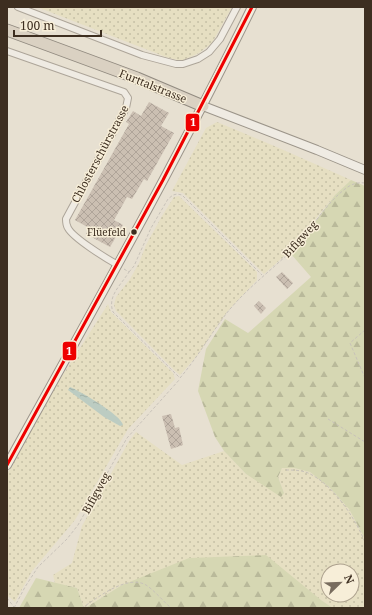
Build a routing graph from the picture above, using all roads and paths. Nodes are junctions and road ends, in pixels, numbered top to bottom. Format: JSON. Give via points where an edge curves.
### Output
{"nodes":[{"id":1,"x":18,"y":7,"type":"edge"},
{"id":2,"x":237,"y":7,"type":"edge"},
{"id":3,"x":252,"y":7,"type":"edge"},
{"id":4,"x":7,"y":30,"type":"edge"},
{"id":5,"x":7,"y":51,"type":"edge"},
{"id":6,"x":203,"y":106,"type":"junction"},
{"id":7,"x":365,"y":170,"type":"edge"},
{"id":8,"x":365,"y":183,"type":"edge"},
{"id":9,"x":118,"y":265,"type":"junction"},
{"id":10,"x":129,"y":272,"type":"junction"},
{"id":11,"x":263,"y":276,"type":"junction"},
{"id":12,"x":365,"y":330,"type":"edge"},
{"id":13,"x":180,"y":378,"type":"junction"},
{"id":14,"x":365,"y":378,"type":"edge"},
{"id":15,"x":328,"y":419,"type":"dead end"},
{"id":16,"x":365,"y":442,"type":"edge"},
{"id":17,"x":7,"y":465,"type":"edge"},
{"id":18,"x":286,"y":470,"type":"dead end"},
{"id":19,"x":365,"y":542,"type":"edge"},
{"id":20,"x":7,"y":598,"type":"edge"},
{"id":21,"x":14,"y":608,"type":"edge"},
{"id":22,"x":82,"y":608,"type":"edge"},
{"id":23,"x":171,"y":608,"type":"edge"},
{"id":24,"x":288,"y":608,"type":"edge"},
{"id":25,"x":293,"y":608,"type":"edge"}],
"edges":[{"from":1,"to":2,"type":"street","via":[[142,55],[176,64],[198,59],[209,52],[220,39]]},
{"from":3,"to":6,"type":"main road"},
{"from":4,"to":6,"type":"highway","name":"Furttalstrasse","via":[[137,78]]},
{"from":5,"to":9,"type":"street","name":"Chlosterschürstrasse","via":[[124,92],[128,98],[126,108],[66,219],[71,232]]},
{"from":6,"to":7,"type":"main road","name":"Furttalstrasse"},
{"from":6,"to":9,"type":"main road"},
{"from":8,"to":11,"type":"path","name":"Bifigweg","via":[[353,184],[340,193],[290,252]]},
{"from":9,"to":10,"type":"path"},
{"from":9,"to":17,"type":"main road"},
{"from":10,"to":11,"type":"path","via":[[168,199],[177,194],[182,195]]},
{"from":10,"to":13,"type":"path","via":[[111,299],[113,312]]},
{"from":11,"to":13,"type":"path","name":"Bifigweg","via":[[226,313],[194,362]]},
{"from":12,"to":14,"type":"path","via":[[350,343]]},
{"from":13,"to":21,"type":"path","name":"Bifigweg","via":[[127,438],[78,525],[38,567]]},
{"from":15,"to":16,"type":"path"},
{"from":18,"to":19,"type":"path","via":[[308,473],[329,488],[347,509]]},
{"from":20,"to":21,"type":"path"},
{"from":22,"to":23,"type":"path","via":[[121,585],[136,582],[147,586]]},
{"from":24,"to":25,"type":"path"}]}
